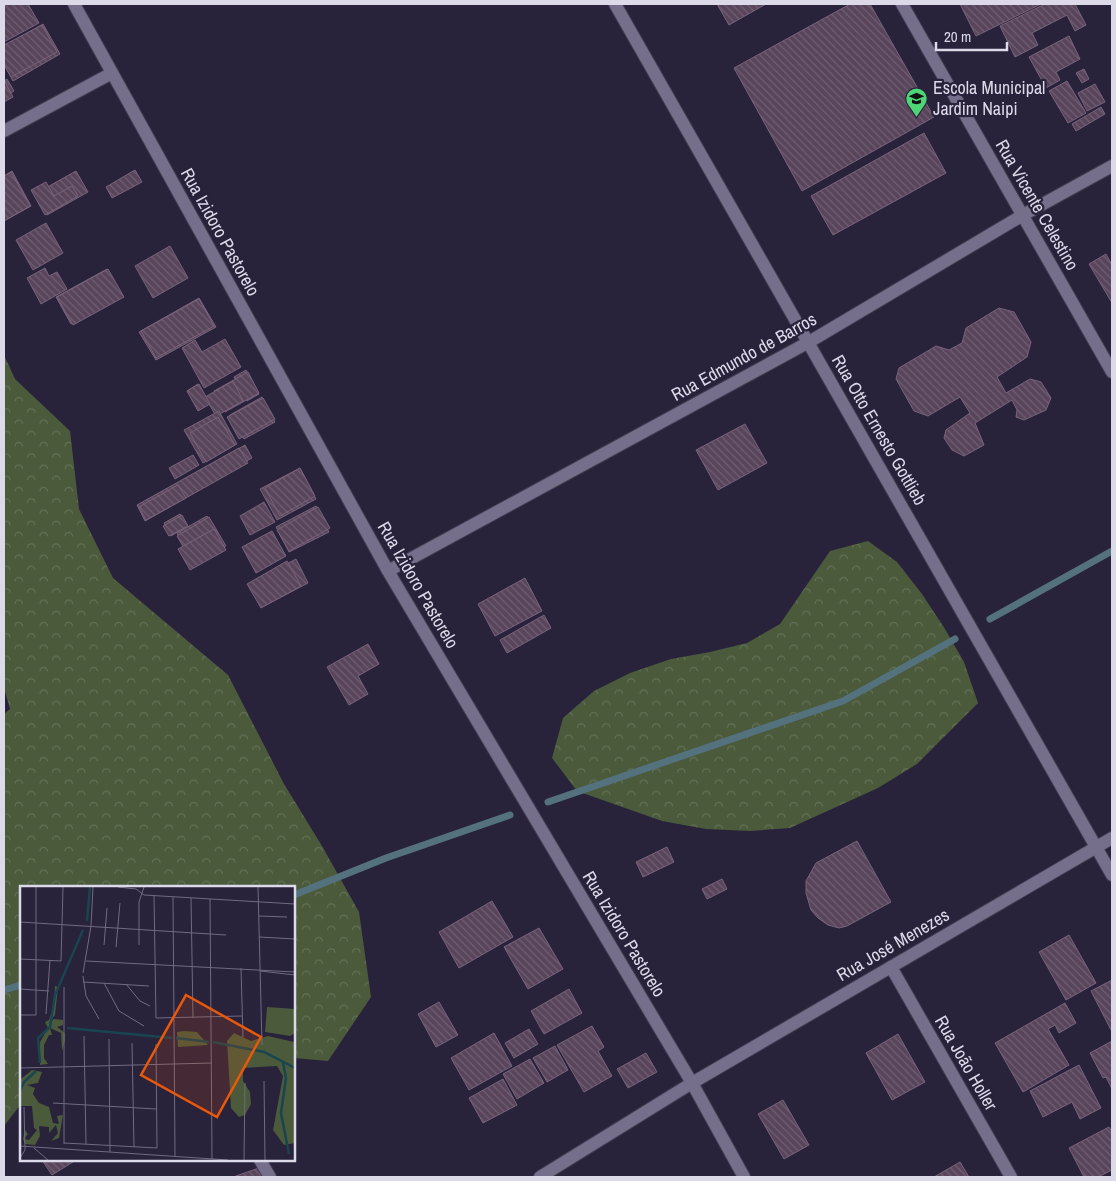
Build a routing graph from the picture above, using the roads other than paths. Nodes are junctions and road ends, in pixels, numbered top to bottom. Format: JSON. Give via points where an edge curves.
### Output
{"nodes":[{"id":1,"x":74,"y":4,"type":"edge"},
{"id":2,"x":615,"y":4,"type":"edge"},
{"id":3,"x":902,"y":4,"type":"edge"},
{"id":4,"x":112,"y":72,"type":"junction"},
{"id":5,"x":4,"y":131,"type":"edge"},
{"id":6,"x":1112,"y":166,"type":"edge"},
{"id":7,"x":1023,"y":215,"type":"junction"},
{"id":8,"x":809,"y":342,"type":"junction"},
{"id":9,"x":1112,"y":372,"type":"edge"},
{"id":10,"x":388,"y":571,"type":"junction"},
{"id":11,"x":1112,"y":838,"type":"edge"},
{"id":12,"x":1096,"y":847,"type":"junction"},
{"id":13,"x":1112,"y":875,"type":"edge"},
{"id":14,"x":891,"y":967,"type":"junction"},
{"id":15,"x":692,"y":1083,"type":"junction"},
{"id":16,"x":261,"y":1161,"type":"edge"},
{"id":17,"x":270,"y":1177,"type":"edge"},
{"id":18,"x":540,"y":1177,"type":"edge"},
{"id":19,"x":744,"y":1177,"type":"edge"},
{"id":20,"x":1011,"y":1177,"type":"edge"}],
"edges":[{"from":1,"to":4,"type":"street","name":"Rua Izidoro Pastorelo"},
{"from":2,"to":8,"type":"street","name":"Rua Otto Ernesto Gottlieb"},
{"from":3,"to":7,"type":"street","name":"Rua Vicente Celestino"},
{"from":4,"to":5,"type":"street"},
{"from":4,"to":10,"type":"street","name":"Rua Izidoro Pastorelo"},
{"from":6,"to":7,"type":"street","name":"Rua Edmundo de Barros"},
{"from":7,"to":8,"type":"street","name":"Rua Edmundo de Barros"},
{"from":7,"to":9,"type":"street","name":"Rua Vicente Celestino"},
{"from":8,"to":10,"type":"street","name":"Rua Edmundo de Barros"},
{"from":8,"to":12,"type":"street","name":"Rua Otto Ernesto Gottlieb"},
{"from":10,"to":15,"type":"street","name":"Rua Izidoro Pastorelo"},
{"from":11,"to":12,"type":"street","name":"Rua José Menezes"},
{"from":12,"to":13,"type":"street","name":"Rua Otto Ernesto Gottlieb"},
{"from":12,"to":14,"type":"street","name":"Rua José Menezes"},
{"from":14,"to":15,"type":"street","name":"Rua José Menezes"},
{"from":14,"to":20,"type":"street","name":"Rua João Holler"},
{"from":15,"to":18,"type":"street","name":"Rua José Menezes"},
{"from":15,"to":19,"type":"street","name":"Rua Izidoro Pastorelo"},
{"from":16,"to":17,"type":"street"}]}
